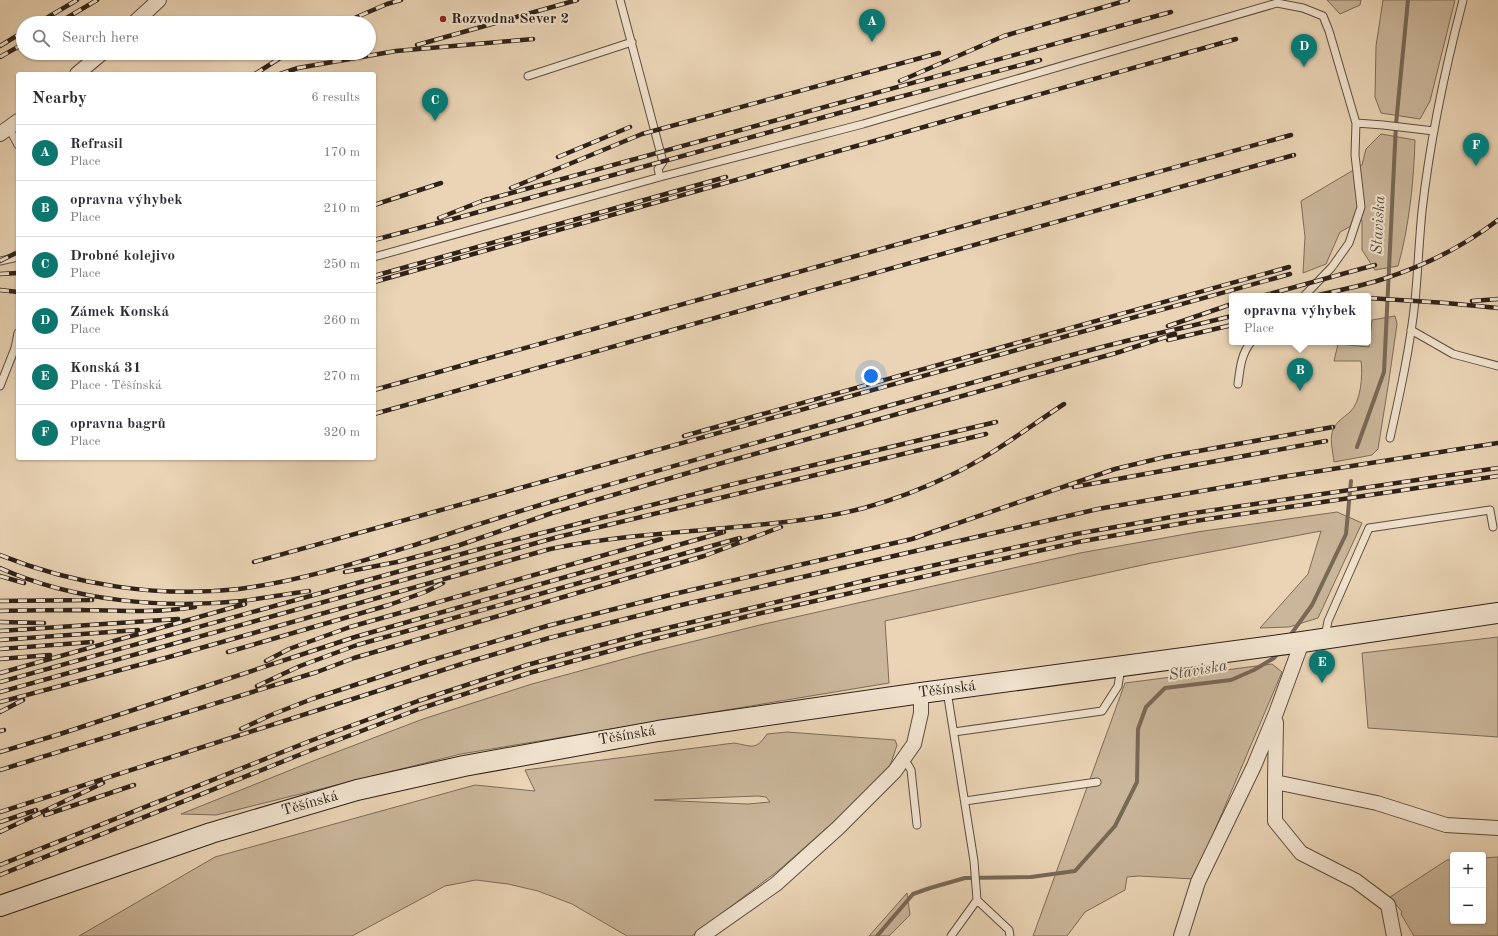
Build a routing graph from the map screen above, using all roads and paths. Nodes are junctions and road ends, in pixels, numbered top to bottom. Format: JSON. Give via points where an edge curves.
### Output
{"nodes":[{"id":1,"x":159,"y":0,"type":"edge"},
{"id":2,"x":620,"y":0,"type":"edge"},
{"id":3,"x":1462,"y":0,"type":"edge"},
{"id":4,"x":1271,"y":2,"type":"edge"},
{"id":5,"x":1303,"y":4,"type":"edge"},
{"id":6,"x":142,"y":16,"type":"edge"},
{"id":7,"x":632,"y":42,"type":"junction"},
{"id":8,"x":94,"y":60,"type":"edge"},
{"id":9,"x":79,"y":72,"type":"edge"},
{"id":10,"x":528,"y":76,"type":"dead end"},
{"id":11,"x":1356,"y":123,"type":"junction"},
{"id":12,"x":9,"y":128,"type":"edge"},
{"id":13,"x":1434,"y":131,"type":"junction"},
{"id":14,"x":16,"y":141,"type":"edge"},
{"id":15,"x":660,"y":176,"type":"junction"},
{"id":16,"x":376,"y":256,"type":"edge"},
{"id":17,"x":16,"y":257,"type":"edge"},
{"id":18,"x":0,"y":261,"type":"edge"},
{"id":19,"x":1307,"y":293,"type":"edge"},
{"id":20,"x":1411,"y":330,"type":"junction"},
{"id":21,"x":16,"y":343,"type":"edge"},
{"id":22,"x":1248,"y":345,"type":"edge"},
{"id":23,"x":1498,"y":366,"type":"edge"},
{"id":24,"x":1238,"y":384,"type":"dead end"},
{"id":25,"x":0,"y":386,"type":"edge"},
{"id":26,"x":1390,"y":438,"type":"dead end"},
{"id":27,"x":1493,"y":527,"type":"dead end"},
{"id":28,"x":1498,"y":614,"type":"edge"},
{"id":29,"x":1325,"y":639,"type":"junction"},
{"id":30,"x":1302,"y":642,"type":"junction"},
{"id":31,"x":1121,"y":667,"type":"junction"},
{"id":32,"x":947,"y":690,"type":"junction"},
{"id":33,"x":921,"y":693,"type":"junction"},
{"id":34,"x":1276,"y":713,"type":"junction"},
{"id":35,"x":954,"y":732,"type":"junction"},
{"id":36,"x":904,"y":758,"type":"junction"},
{"id":37,"x":1097,"y":782,"type":"dead end"},
{"id":38,"x":1275,"y":782,"type":"junction"},
{"id":39,"x":965,"y":801,"type":"junction"},
{"id":40,"x":916,"y":825,"type":"dead end"},
{"id":41,"x":1498,"y":828,"type":"edge"},
{"id":42,"x":977,"y":900,"type":"junction"},
{"id":43,"x":0,"y":906,"type":"edge"},
{"id":44,"x":702,"y":936,"type":"edge"},
{"id":45,"x":951,"y":936,"type":"edge"},
{"id":46,"x":1010,"y":936,"type":"edge"},
{"id":47,"x":1181,"y":936,"type":"edge"},
{"id":48,"x":1394,"y":936,"type":"edge"}],
"edges":[{"from":1,"to":6,"type":"street"},
{"from":2,"to":7,"type":"lane"},
{"from":3,"to":13,"type":"lane","via":[[1446,64]]},
{"from":4,"to":5,"type":"lane"},
{"from":4,"to":15,"type":"lane","via":[[863,124]]},
{"from":5,"to":11,"type":"lane","via":[[1323,16]]},
{"from":7,"to":10,"type":"lane"},
{"from":7,"to":15,"type":"lane","via":[[663,162],[658,170]]},
{"from":8,"to":9,"type":"street"},
{"from":11,"to":13,"type":"lane"},
{"from":11,"to":19,"type":"lane","via":[[1355,154],[1361,207],[1350,242],[1332,267]]},
{"from":12,"to":14,"type":"lane"},
{"from":13,"to":20,"type":"lane","via":[[1422,211]]},
{"from":15,"to":16,"type":"lane"},
{"from":17,"to":18,"type":"lane"},
{"from":20,"to":23,"type":"lane","via":[[1453,354]]},
{"from":20,"to":26,"type":"lane"},
{"from":21,"to":25,"type":"lane"},
{"from":22,"to":24,"type":"lane","via":[[1243,357]]},
{"from":27,"to":29,"type":"lane","via":[[1490,510],[1368,528],[1328,621]]},
{"from":28,"to":29,"type":"main road","name":"Těšínská"},
{"from":29,"to":30,"type":"main road","name":"Těšínská"},
{"from":30,"to":31,"type":"main road","name":"Těšínská"},
{"from":30,"to":34,"type":"street"},
{"from":31,"to":32,"type":"main road","name":"Těšínská"},
{"from":31,"to":35,"type":"lane","via":[[1118,686],[1102,711]]},
{"from":32,"to":33,"type":"main road","name":"Těšínská"},
{"from":32,"to":35,"type":"lane"},
{"from":33,"to":36,"type":"street","via":[[921,713],[914,744]]},
{"from":33,"to":43,"type":"main road","name":"Těšínská","via":[[643,733],[464,766],[357,790],[211,833]]},
{"from":34,"to":38,"type":"street"},
{"from":34,"to":47,"type":"street","via":[[1254,766],[1198,882]]},
{"from":35,"to":39,"type":"lane"},
{"from":36,"to":40,"type":"lane","via":[[911,770]]},
{"from":36,"to":44,"type":"street","via":[[895,771],[838,828],[776,884]]},
{"from":37,"to":39,"type":"lane"},
{"from":38,"to":41,"type":"street","via":[[1377,803],[1446,825]]},
{"from":38,"to":48,"type":"street","via":[[1275,821],[1301,854],[1356,881],[1388,905]]},
{"from":39,"to":42,"type":"lane"},
{"from":42,"to":45,"type":"lane"},
{"from":42,"to":46,"type":"lane","via":[[1009,930]]}]}
